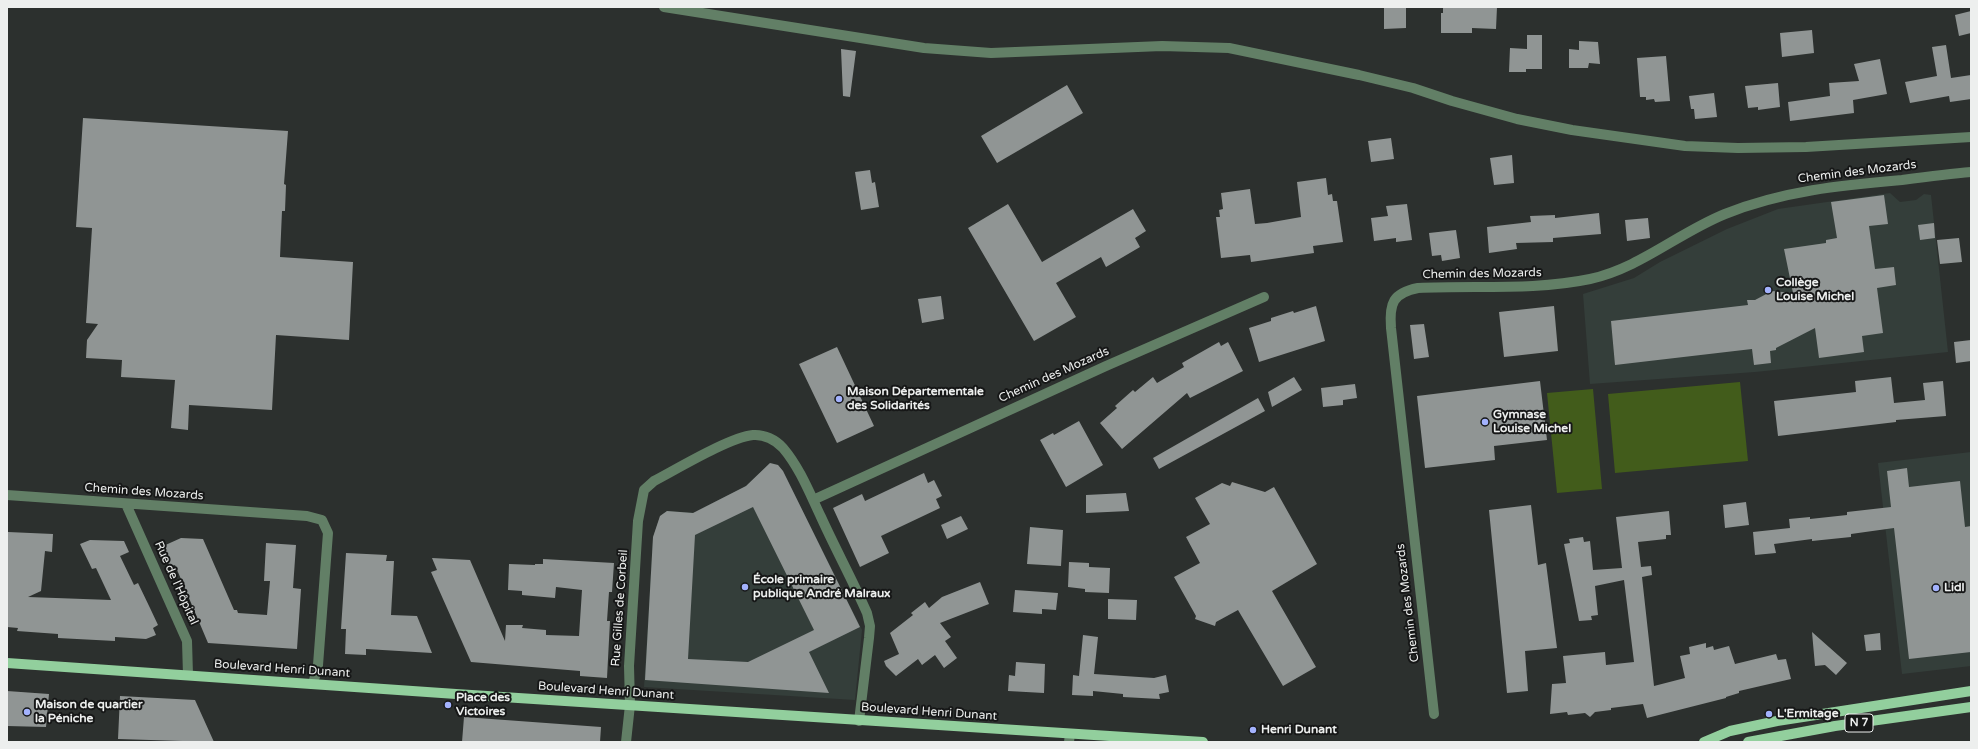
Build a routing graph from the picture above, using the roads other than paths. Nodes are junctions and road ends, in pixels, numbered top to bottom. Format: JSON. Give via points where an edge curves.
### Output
{"nodes":[{"id":1,"x":664,"y":7,"type":"edge"},
{"id":2,"x":1971,"y":137,"type":"edge"},
{"id":3,"x":1971,"y":172,"type":"edge"},
{"id":4,"x":1264,"y":297,"type":"dead end"},
{"id":5,"x":7,"y":494,"type":"edge"},
{"id":6,"x":813,"y":500,"type":"junction"},
{"id":7,"x":126,"y":504,"type":"junction"},
{"id":8,"x":7,"y":663,"type":"edge"},
{"id":9,"x":188,"y":675,"type":"junction"},
{"id":10,"x":313,"y":684,"type":"junction"},
{"id":11,"x":1971,"y":691,"type":"edge"},
{"id":12,"x":630,"y":705,"type":"junction"},
{"id":13,"x":1971,"y":707,"type":"edge"},
{"id":14,"x":1434,"y":714,"type":"dead end"},
{"id":15,"x":859,"y":721,"type":"junction"},
{"id":16,"x":1069,"y":738,"type":"edge"},
{"id":17,"x":626,"y":742,"type":"edge"},
{"id":18,"x":1203,"y":742,"type":"edge"},
{"id":19,"x":1704,"y":742,"type":"edge"},
{"id":20,"x":1748,"y":742,"type":"edge"}],
"edges":[{"from":1,"to":2,"type":"street","via":[[924,48],[991,53],[1162,46],[1229,48],[1367,76],[1517,119],[1572,130],[1685,146],[1806,147]]},
{"from":3,"to":14,"type":"street","name":"Chemin des Mozards","via":[[1833,186],[1796,192],[1756,203],[1701,225],[1643,259],[1615,272],[1590,279],[1544,286],[1418,288],[1400,294],[1394,300],[1391,308],[1391,328]]},
{"from":4,"to":6,"type":"street","name":"Chemin des Mozards"},
{"from":5,"to":7,"type":"street","name":"Chemin des Mozards"},
{"from":6,"to":12,"type":"street","name":"Rue Gilles de Corbeil","via":[[782,447],[763,436],[753,435],[728,443],[654,480],[644,490],[641,498],[629,666]]},
{"from":6,"to":15,"type":"street","name":"Rue Gilles de Corbeil","via":[[862,603],[870,626]]},
{"from":7,"to":9,"type":"street","name":"Rue de l'Hôpital","via":[[187,641]]},
{"from":7,"to":10,"type":"street","name":"Chemin des Mozards","via":[[278,514],[322,520],[328,533],[318,657]]},
{"from":8,"to":9,"type":"main road","name":"Boulevard Henri Dunant"},
{"from":9,"to":10,"type":"main road","name":"Boulevard Henri Dunant"},
{"from":10,"to":12,"type":"main road","name":"Boulevard Henri Dunant"},
{"from":11,"to":19,"type":"main road","number":"N 7","via":[[1777,721],[1730,731]]},
{"from":12,"to":15,"type":"main road","name":"Boulevard Henri Dunant"},
{"from":12,"to":17,"type":"street","name":"Rue Gilles de Corbeil"},
{"from":13,"to":20,"type":"main road","number":"N 7","via":[[1835,726]]},
{"from":15,"to":16,"type":"main road","name":"Boulevard Henri Dunant"},
{"from":16,"to":18,"type":"main road","name":"Boulevard Henri Dunant"}]}
